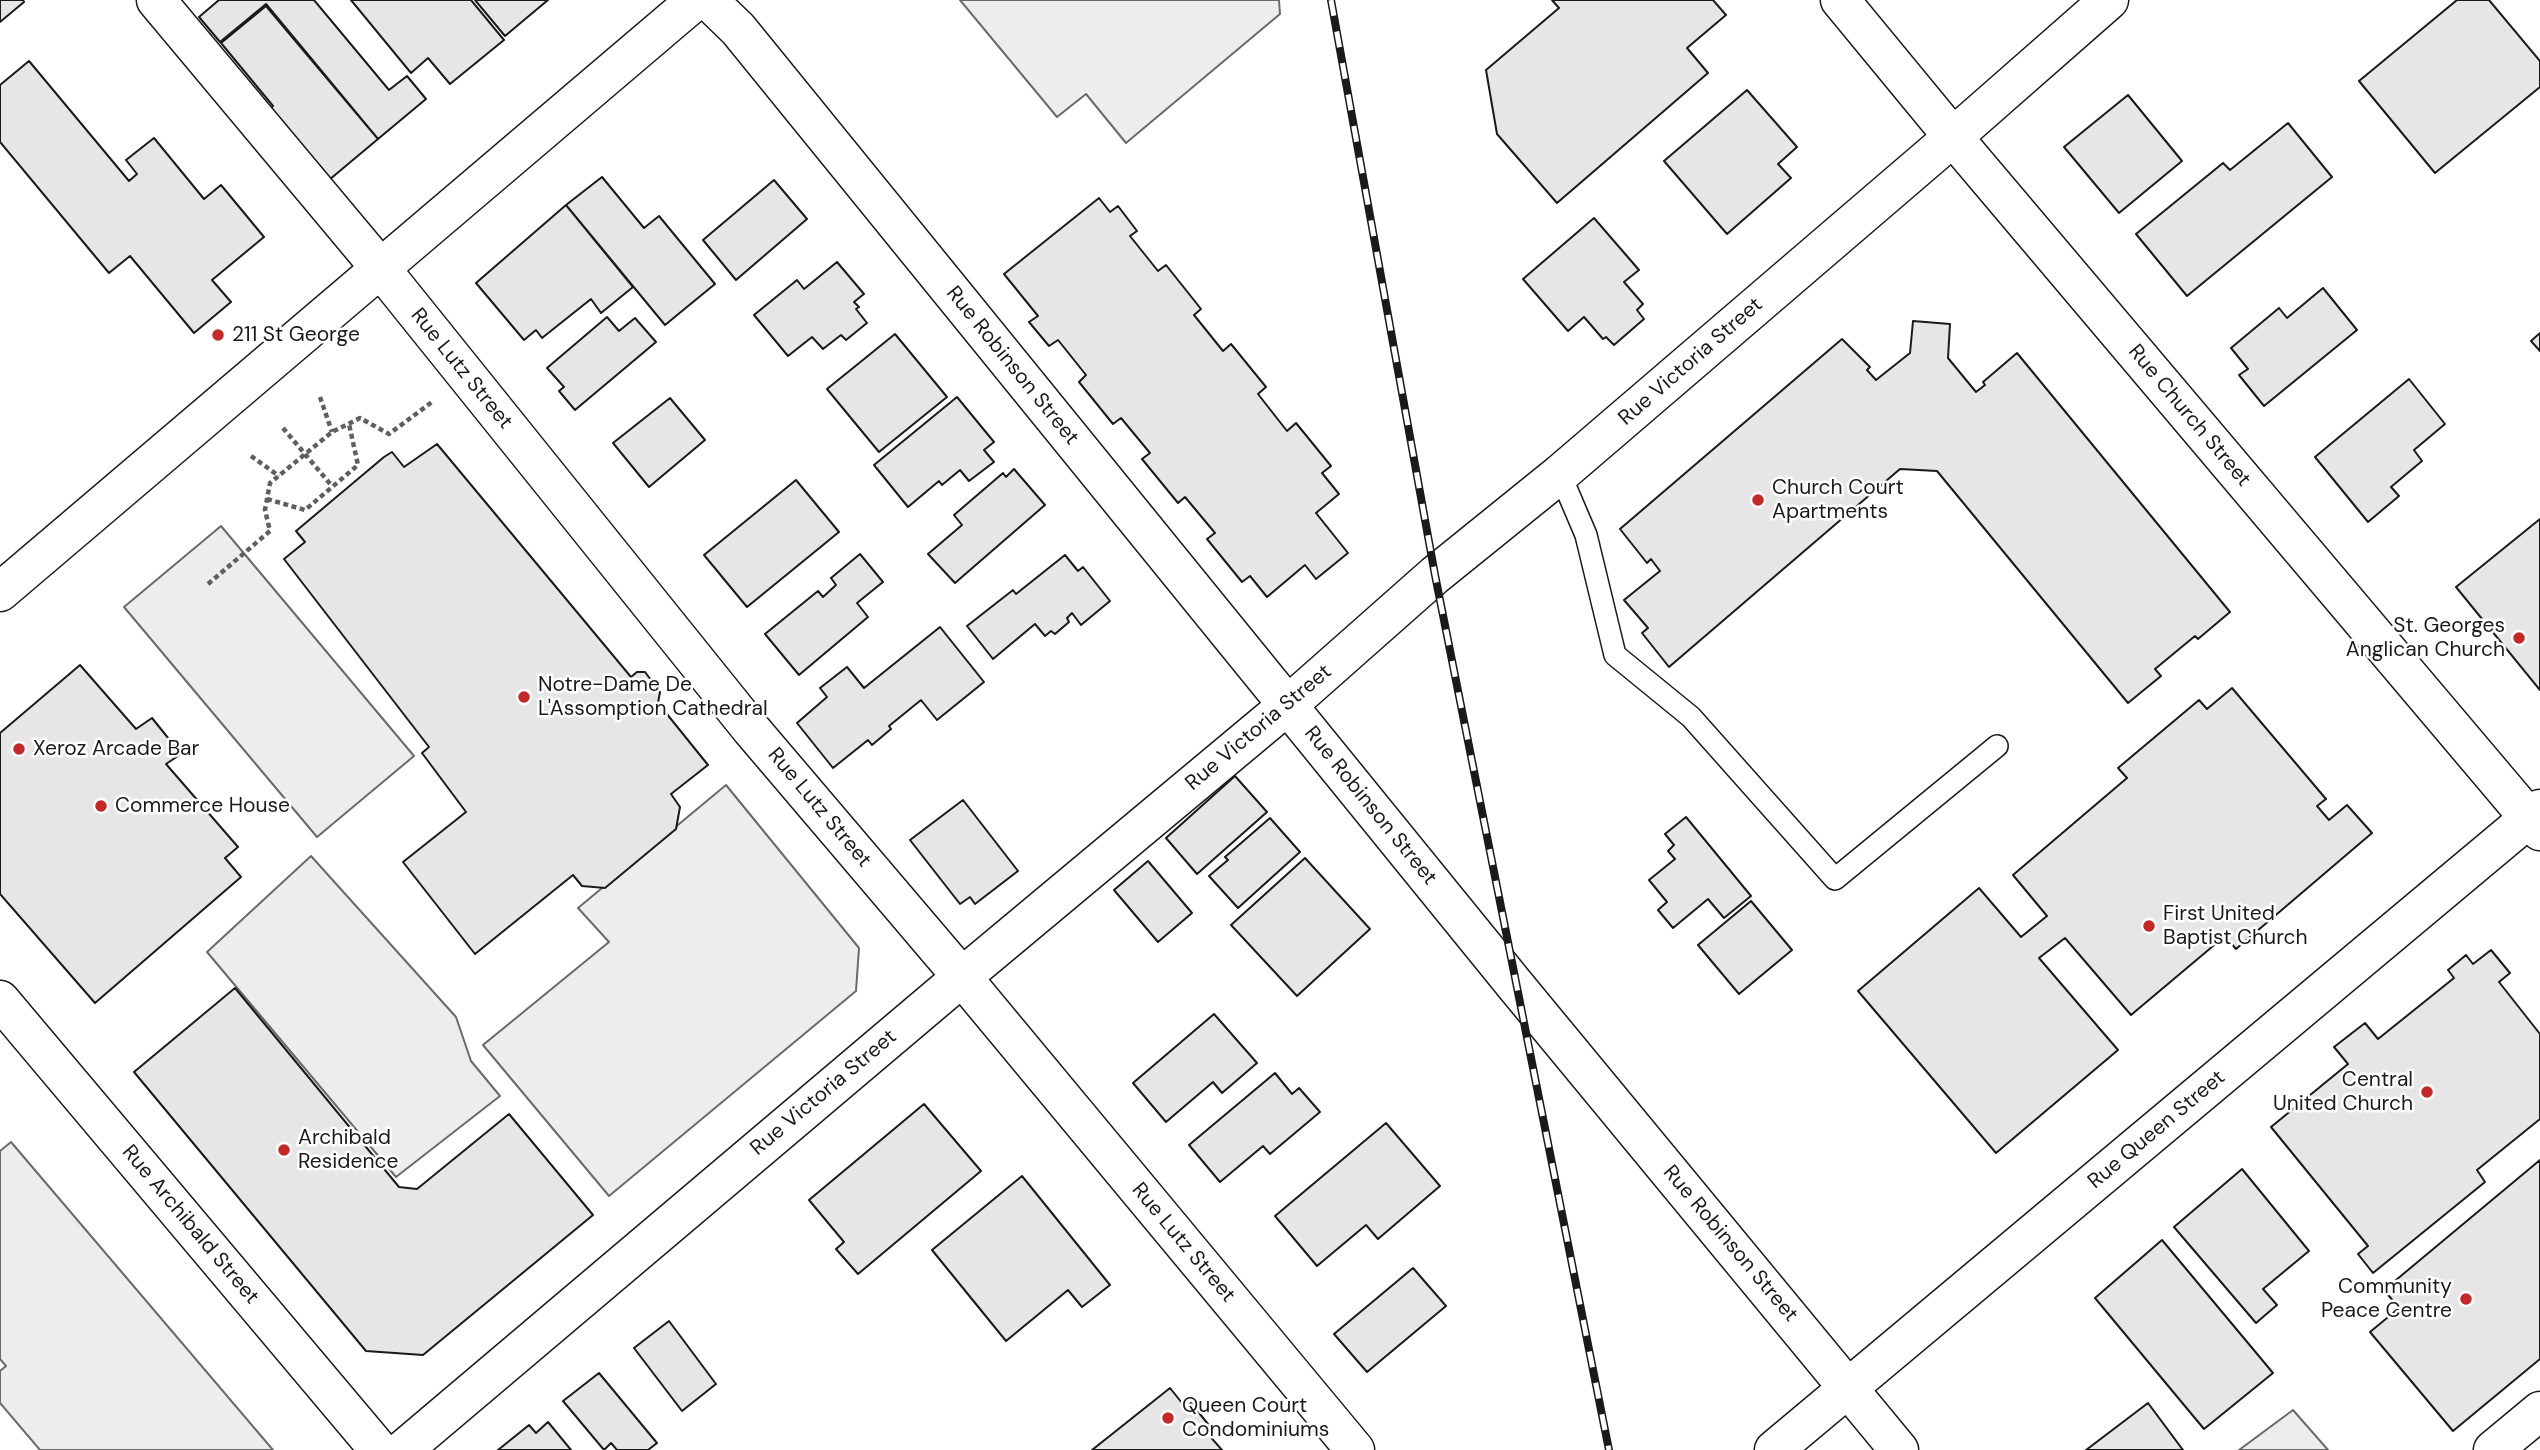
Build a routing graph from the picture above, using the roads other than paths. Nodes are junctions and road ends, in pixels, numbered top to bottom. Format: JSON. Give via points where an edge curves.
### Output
{"nodes":[{"id":1,"x":156,"y":0,"type":"edge"},
{"id":2,"x":696,"y":0,"type":"edge"},
{"id":3,"x":708,"y":0,"type":"edge"},
{"id":4,"x":1839,"y":0,"type":"edge"},
{"id":5,"x":2109,"y":0,"type":"edge"},
{"id":6,"x":1953,"y":137,"type":"junction"},
{"id":7,"x":381,"y":270,"type":"junction"},
{"id":8,"x":1560,"y":474,"type":"junction"},
{"id":9,"x":0,"y":592,"type":"edge"},
{"id":10,"x":1288,"y":705,"type":"junction"},
{"id":11,"x":1997,"y":746,"type":"dead end"},
{"id":12,"x":2536,"y":819,"type":"edge"},
{"id":13,"x":962,"y":977,"type":"junction"},
{"id":14,"x":0,"y":1000,"type":"edge"},
{"id":15,"x":1848,"y":1388,"type":"junction"},
{"id":16,"x":2540,"y":1411,"type":"edge"},
{"id":17,"x":379,"y":1450,"type":"edge"},
{"id":18,"x":403,"y":1450,"type":"edge"},
{"id":19,"x":1355,"y":1450,"type":"edge"},
{"id":20,"x":1774,"y":1450,"type":"edge"},
{"id":21,"x":1899,"y":1450,"type":"edge"},
{"id":22,"x":2493,"y":1450,"type":"edge"}],
"edges":[{"from":1,"to":7,"type":"street","name":"Rue Lutz Street"},
{"from":2,"to":7,"type":"street"},
{"from":3,"to":10,"type":"street","name":"Rue Robinson Street","via":[[738,29]]},
{"from":4,"to":6,"type":"street","name":"Rue Church Street"},
{"from":5,"to":6,"type":"street","name":"Rue Victoria Street"},
{"from":6,"to":8,"type":"street","name":"Rue Victoria Street"},
{"from":6,"to":12,"type":"street","name":"Rue Church Street"},
{"from":7,"to":9,"type":"street"},
{"from":7,"to":13,"type":"street","name":"Rue Lutz Street","via":[[751,729]]},
{"from":8,"to":10,"type":"street","name":"Rue Victoria Street","via":[[1435,575]]},
{"from":8,"to":11,"type":"lane","via":[[1586,535],[1615,656],[1691,717],[1835,879]]},
{"from":10,"to":13,"type":"street","name":"Rue Victoria Street"},
{"from":10,"to":15,"type":"street","name":"Rue Robinson Street"},
{"from":12,"to":15,"type":"street","name":"Rue Queen Street"},
{"from":13,"to":18,"type":"street","name":"Rue Victoria Street"},
{"from":13,"to":19,"type":"street","name":"Rue Lutz Street"},
{"from":14,"to":17,"type":"street","name":"Rue Archibald Street"},
{"from":15,"to":20,"type":"street","name":"Rue Queen Street"},
{"from":15,"to":21,"type":"street","name":"Rue Robinson Street"},
{"from":16,"to":22,"type":"street"}]}
